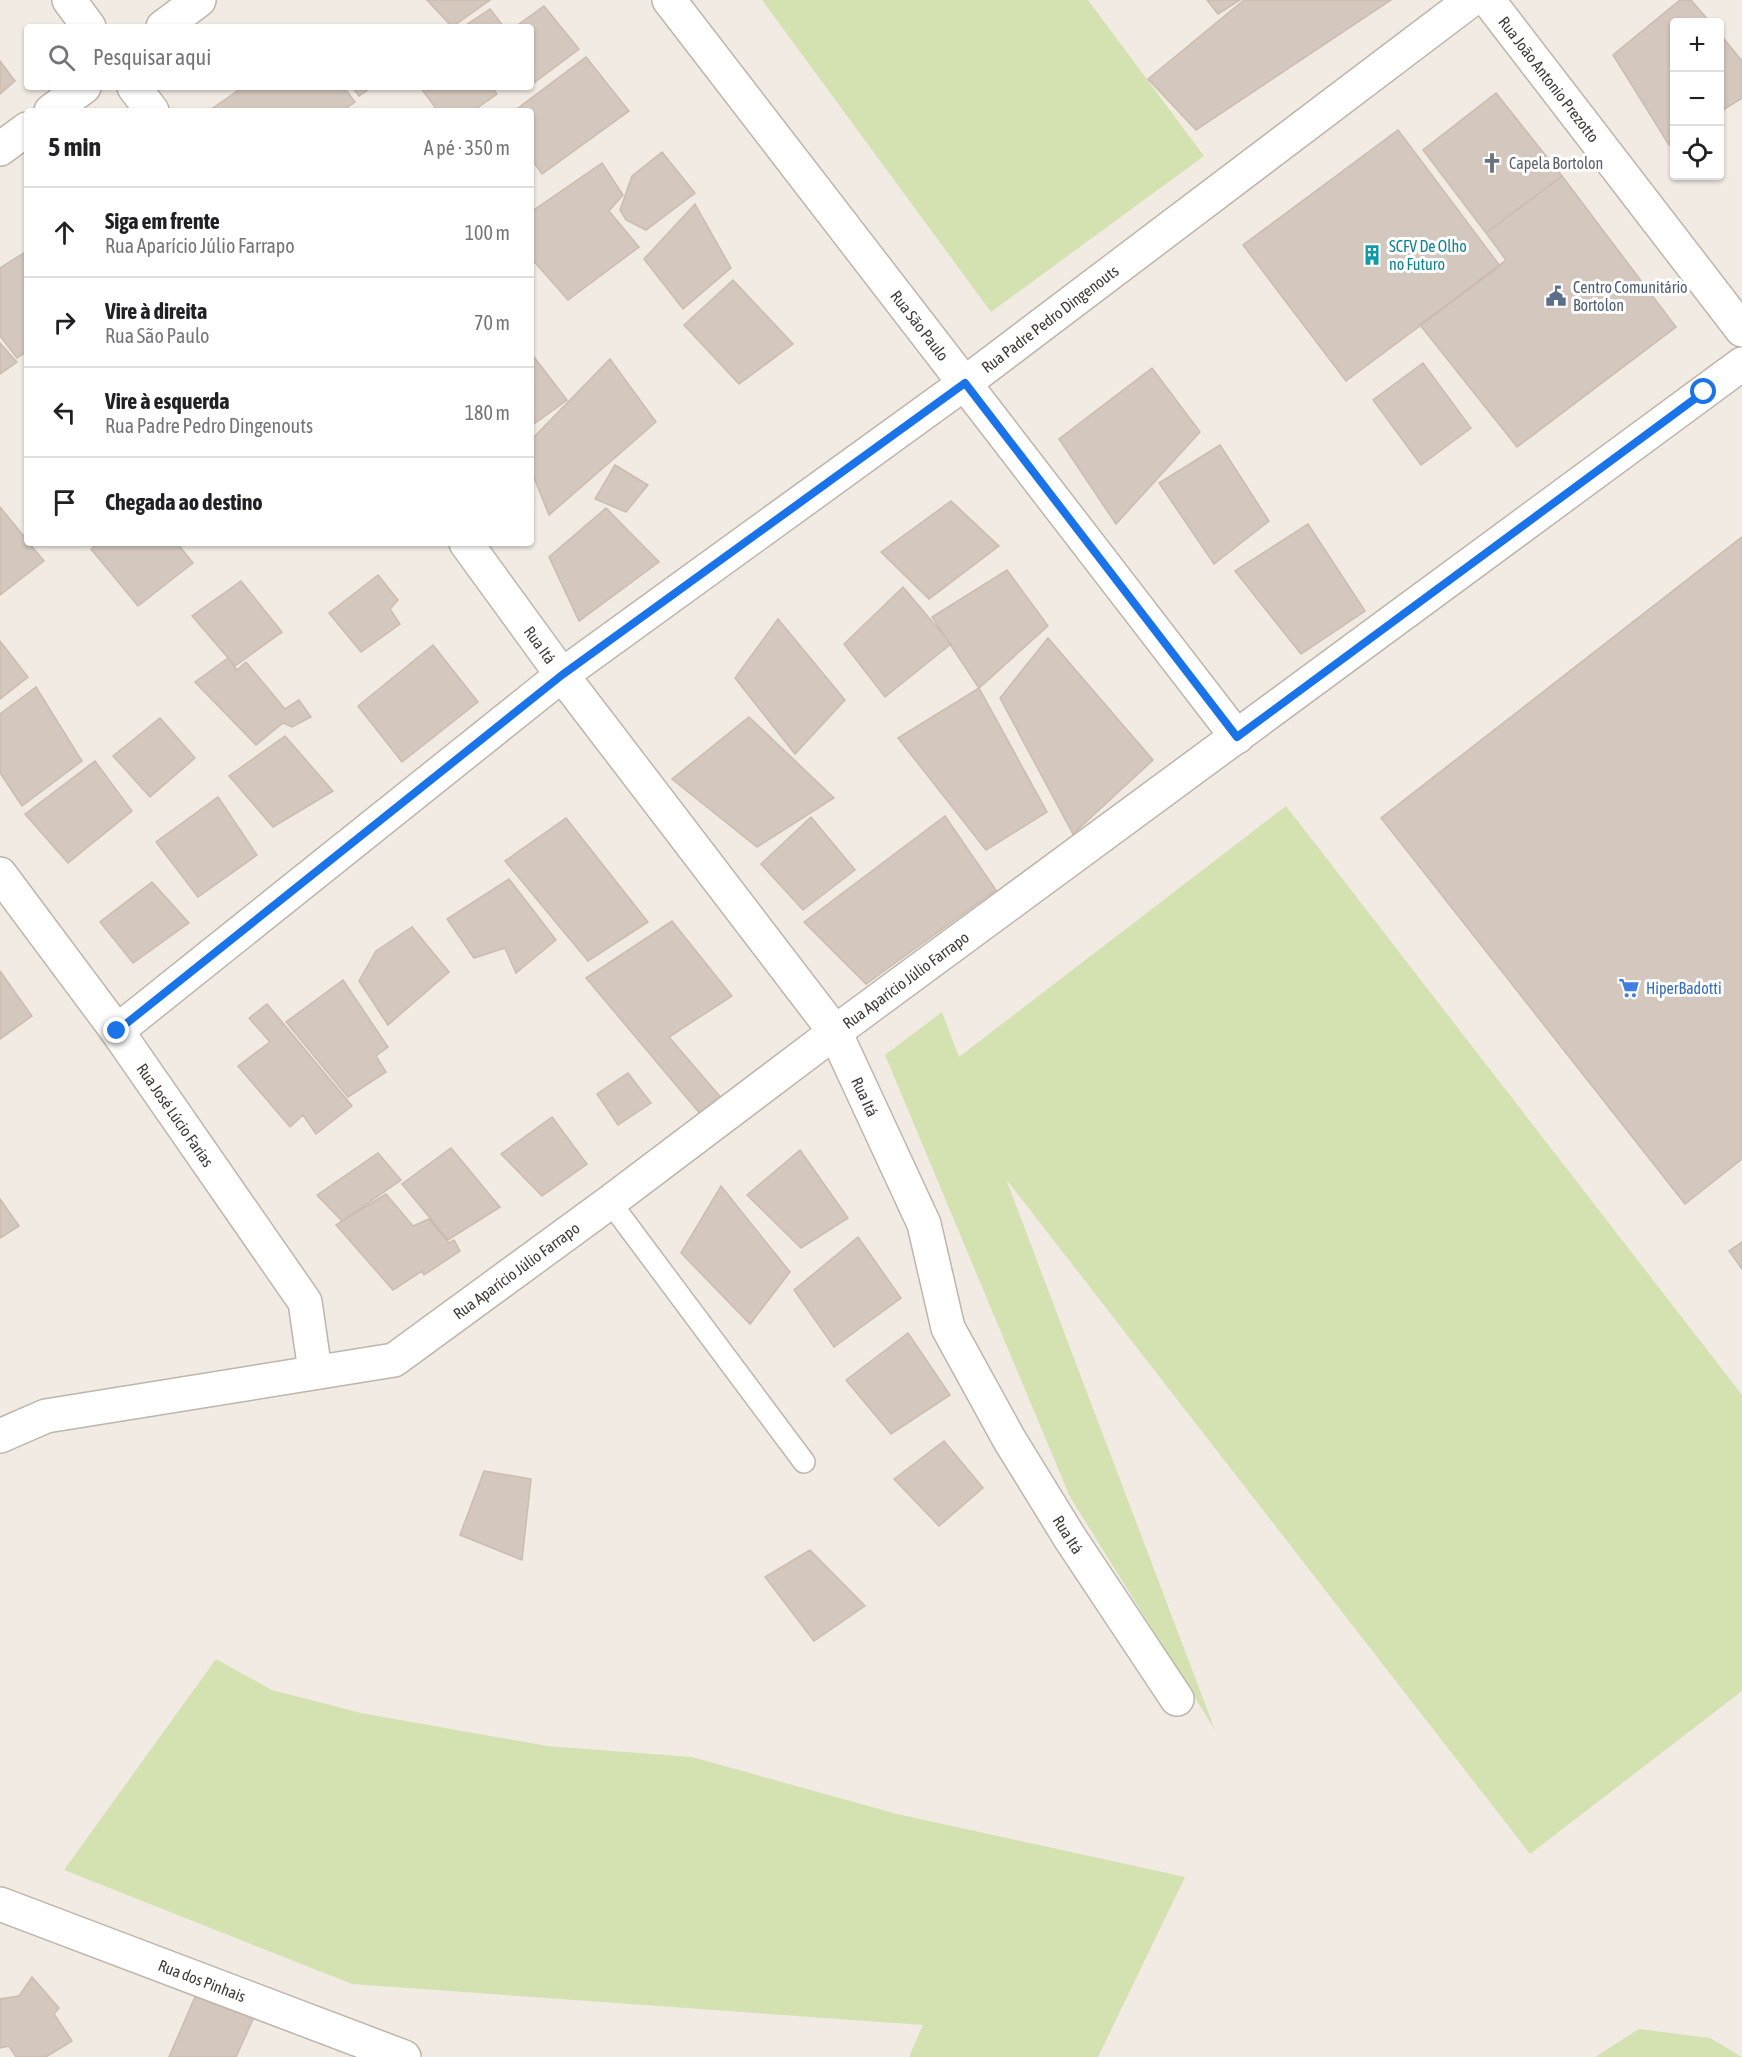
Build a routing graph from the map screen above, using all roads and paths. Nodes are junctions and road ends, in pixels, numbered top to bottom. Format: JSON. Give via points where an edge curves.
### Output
{"nodes":[{"id":1,"x":69,"y":0,"type":"edge"},
{"id":2,"x":199,"y":0,"type":"edge"},
{"id":3,"x":669,"y":0,"type":"edge"},
{"id":4,"x":1471,"y":0,"type":"edge"},
{"id":5,"x":1488,"y":0,"type":"edge"},
{"id":6,"x":87,"y":24,"type":"edge"},
{"id":7,"x":167,"y":24,"type":"edge"},
{"id":8,"x":80,"y":90,"type":"edge"},
{"id":9,"x":137,"y":90,"type":"edge"},
{"id":10,"x":55,"y":108,"type":"edge"},
{"id":11,"x":150,"y":108,"type":"edge"},
{"id":12,"x":24,"y":131,"type":"edge"},
{"id":13,"x":0,"y":149,"type":"edge"},
{"id":14,"x":1742,"y":330,"type":"edge"},
{"id":15,"x":1742,"y":364,"type":"edge"},
{"id":16,"x":965,"y":383,"type":"junction"},
{"id":17,"x":468,"y":546,"type":"edge"},
{"id":18,"x":562,"y":675,"type":"junction"},
{"id":19,"x":1237,"y":737,"type":"junction"},
{"id":20,"x":0,"y":874,"type":"edge"},
{"id":21,"x":117,"y":1031,"type":"junction"},
{"id":22,"x":835,"y":1032,"type":"junction"},
{"id":23,"x":610,"y":1202,"type":"junction"},
{"id":24,"x":315,"y":1371,"type":"junction"},
{"id":25,"x":0,"y":1436,"type":"edge"},
{"id":26,"x":804,"y":1462,"type":"dead end"},
{"id":27,"x":1177,"y":1699,"type":"dead end"},
{"id":28,"x":0,"y":1904,"type":"edge"},
{"id":29,"x":404,"y":2057,"type":"edge"}],
"edges":[{"from":1,"to":6,"type":"street"},
{"from":2,"to":7,"type":"street"},
{"from":3,"to":16,"type":"street","name":"Rua São Paulo"},
{"from":4,"to":16,"type":"street","name":"Rua Padre Pedro Dingenouts"},
{"from":5,"to":14,"type":"street","name":"Rua João Antonio Prezotto"},
{"from":8,"to":10,"type":"street"},
{"from":9,"to":11,"type":"street"},
{"from":12,"to":13,"type":"street"},
{"from":15,"to":19,"type":"street","name":"Rua Aparício Júlio Farrapo"},
{"from":16,"to":18,"type":"street","name":"Rua Padre Pedro Dingenouts"},
{"from":16,"to":19,"type":"street","name":"Rua São Paulo"},
{"from":17,"to":18,"type":"street","name":"Rua Itá"},
{"from":18,"to":21,"type":"street","name":"Rua Padre Pedro Dingenouts"},
{"from":18,"to":22,"type":"street","name":"Rua Itá"},
{"from":19,"to":22,"type":"street","name":"Rua Aparício Júlio Farrapo"},
{"from":20,"to":21,"type":"street","name":"Rua José Lúcio Farias"},
{"from":21,"to":24,"type":"street","name":"Rua José Lúcio Farias","via":[[305,1302]]},
{"from":22,"to":23,"type":"street","name":"Rua Aparício Júlio Farrapo"},
{"from":22,"to":27,"type":"street","name":"Rua Itá","via":[[924,1224],[948,1328],[1009,1439],[1070,1538]]},
{"from":23,"to":24,"type":"street","name":"Rua Aparício Júlio Farrapo","via":[[394,1360]]},
{"from":23,"to":26,"type":"lane"},
{"from":24,"to":25,"type":"street","name":"Rua Aparício Júlio Farrapo","via":[[46,1416]]},
{"from":28,"to":29,"type":"street","name":"Rua dos Pinhais"}]}
